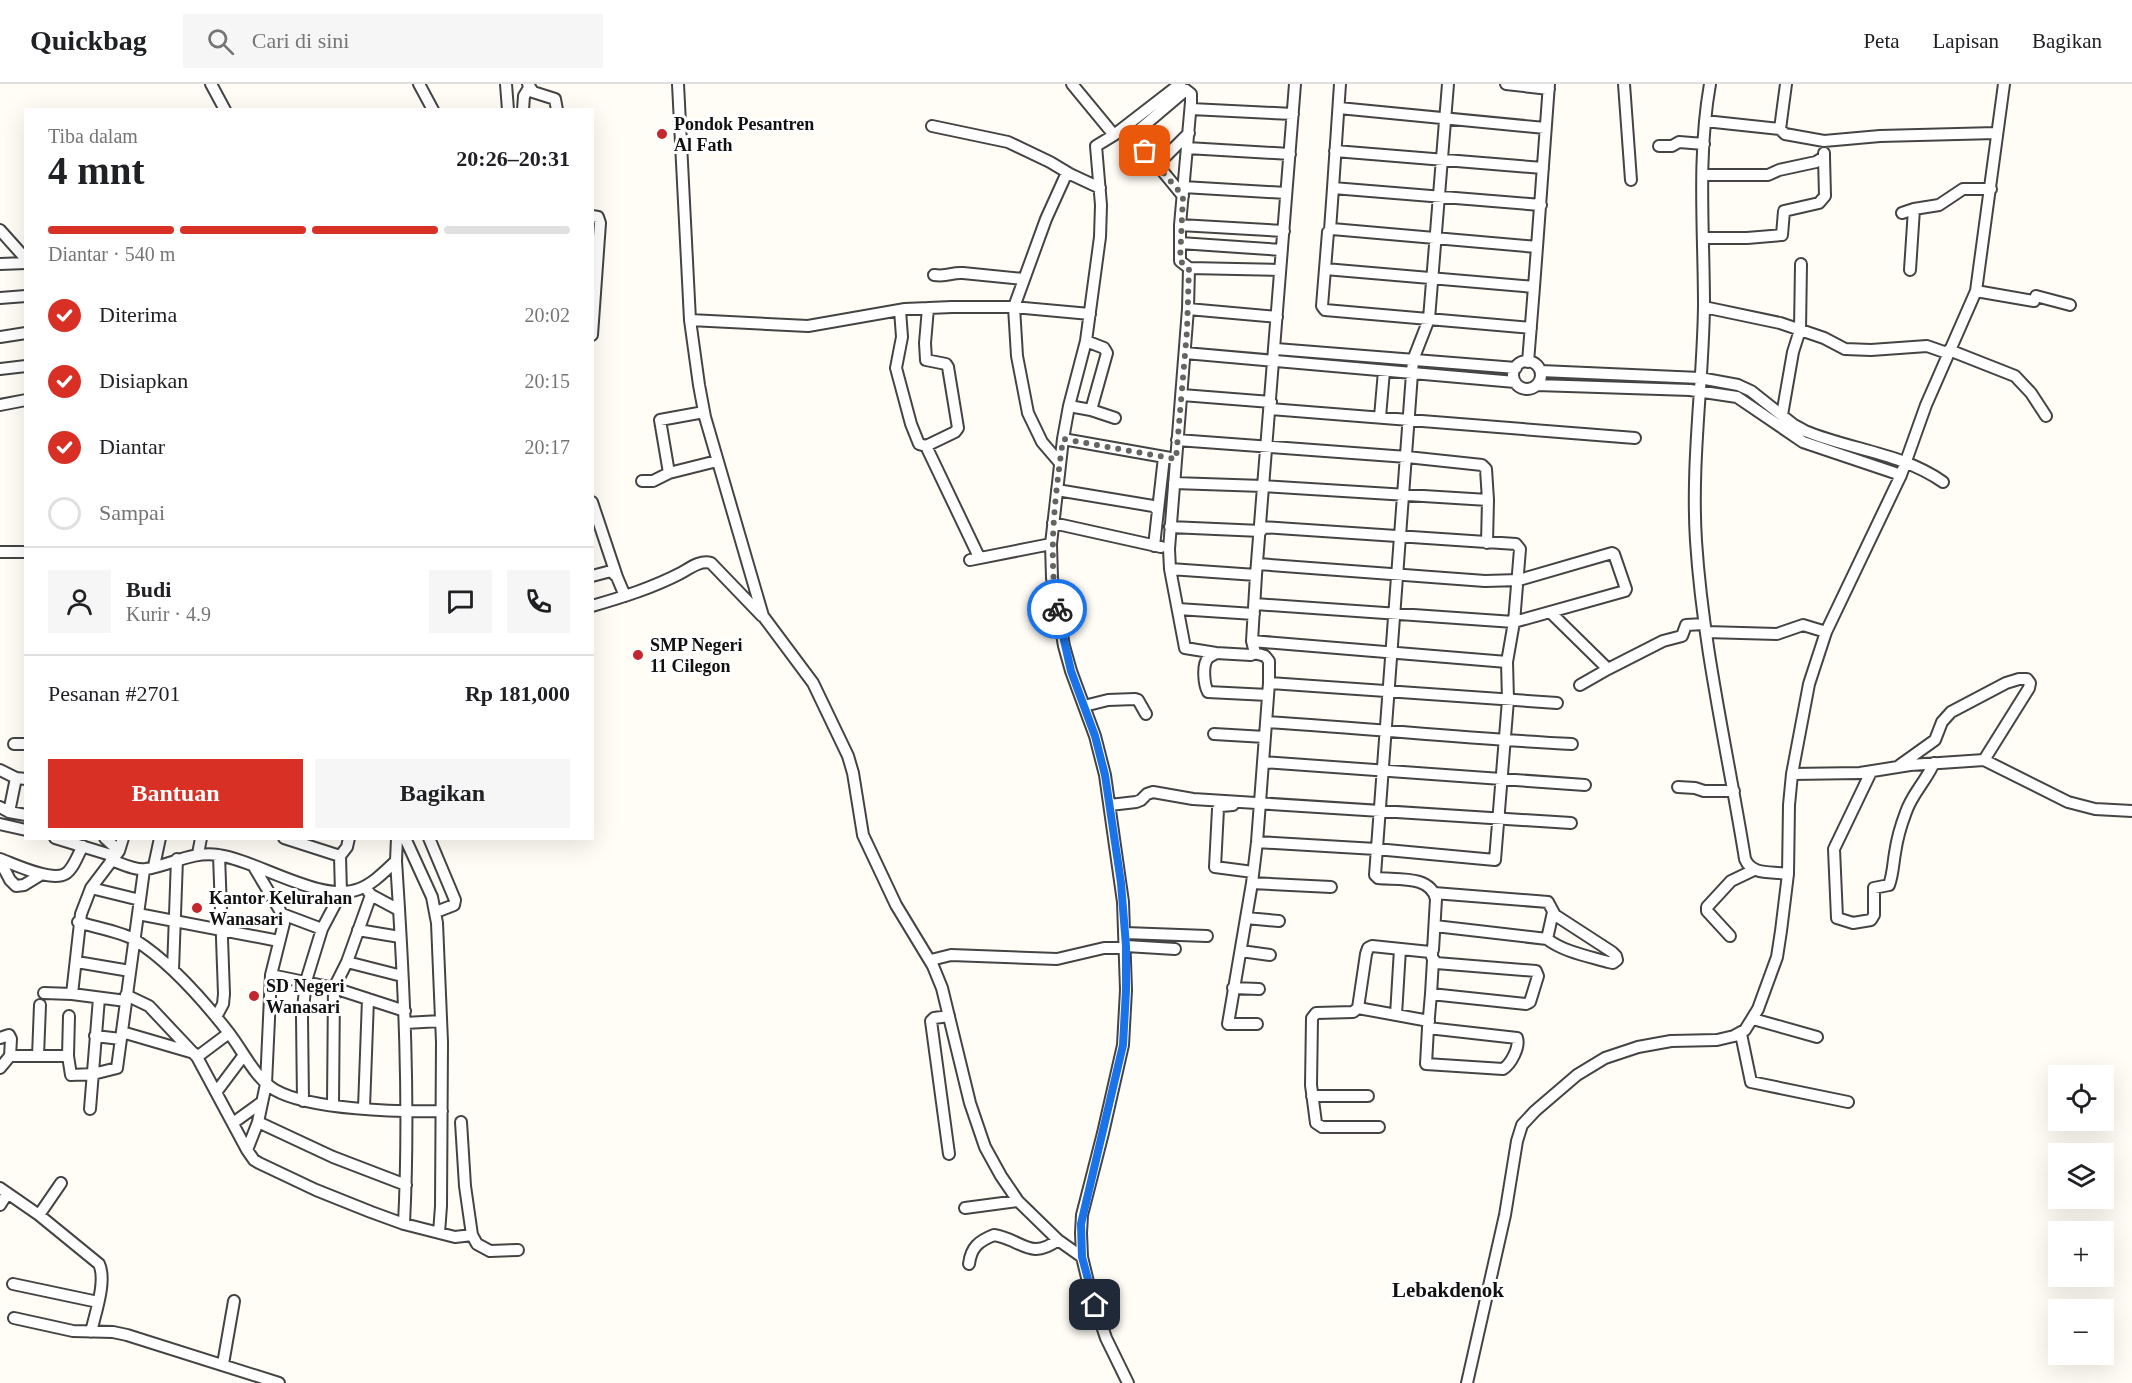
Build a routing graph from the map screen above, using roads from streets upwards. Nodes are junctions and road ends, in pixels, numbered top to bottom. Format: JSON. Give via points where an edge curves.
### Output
{"nodes":[{"id":1,"x":210,"y":84,"type":"edge"},
{"id":2,"x":419,"y":84,"type":"edge"},
{"id":3,"x":506,"y":84,"type":"edge"},
{"id":4,"x":678,"y":84,"type":"edge"},
{"id":5,"x":1072,"y":84,"type":"edge"},
{"id":6,"x":1180,"y":84,"type":"edge"},
{"id":7,"x":1295,"y":84,"type":"edge"},
{"id":8,"x":1340,"y":84,"type":"edge"},
{"id":9,"x":1448,"y":84,"type":"edge"},
{"id":10,"x":1506,"y":84,"type":"edge"},
{"id":11,"x":1624,"y":84,"type":"edge"},
{"id":12,"x":1710,"y":84,"type":"edge"},
{"id":13,"x":1786,"y":84,"type":"edge"},
{"id":14,"x":2004,"y":84,"type":"edge"},
{"id":15,"x":528,"y":86,"type":"edge"},
{"id":16,"x":1549,"y":86,"type":"edge"},
{"id":17,"x":224,"y":108,"type":"edge"},
{"id":18,"x":432,"y":108,"type":"edge"},
{"id":19,"x":508,"y":108,"type":"edge"},
{"id":20,"x":523,"y":108,"type":"edge"},
{"id":21,"x":557,"y":108,"type":"edge"},
{"id":22,"x":1339,"y":108,"type":"junction"},
{"id":23,"x":1191,"y":110,"type":"junction"},
{"id":24,"x":1293,"y":114,"type":"junction"},
{"id":25,"x":1445,"y":119,"type":"junction"},
{"id":26,"x":1705,"y":122,"type":"junction"},
{"id":27,"x":932,"y":126,"type":"dead end"},
{"id":28,"x":1545,"y":128,"type":"junction"},
{"id":29,"x":1780,"y":129,"type":"junction"},
{"id":30,"x":1190,"y":133,"type":"junction"},
{"id":31,"x":1996,"y":133,"type":"junction"},
{"id":32,"x":1114,"y":135,"type":"junction"},
{"id":33,"x":1824,"y":141,"type":"junction"},
{"id":34,"x":1704,"y":144,"type":"junction"},
{"id":35,"x":1659,"y":146,"type":"dead end"},
{"id":36,"x":1187,"y":148,"type":"junction"},
{"id":37,"x":1335,"y":151,"type":"junction"},
{"id":38,"x":1290,"y":154,"type":"junction"},
{"id":39,"x":1824,"y":157,"type":"junction"},
{"id":40,"x":1442,"y":158,"type":"junction"},
{"id":41,"x":1157,"y":165,"type":"junction"},
{"id":42,"x":1543,"y":168,"type":"junction"},
{"id":43,"x":1070,"y":174,"type":"junction"},
{"id":44,"x":1702,"y":175,"type":"junction"},
{"id":45,"x":1631,"y":180,"type":"dead end"},
{"id":46,"x":1100,"y":188,"type":"junction"},
{"id":47,"x":1333,"y":188,"type":"junction"},
{"id":48,"x":1991,"y":189,"type":"junction"},
{"id":49,"x":1183,"y":191,"type":"junction"},
{"id":50,"x":1286,"y":193,"type":"junction"},
{"id":51,"x":1440,"y":198,"type":"junction"},
{"id":52,"x":1541,"y":205,"type":"junction"},
{"id":53,"x":1914,"y":209,"type":"junction"},
{"id":54,"x":1902,"y":213,"type":"dead end"},
{"id":55,"x":594,"y":216,"type":"edge"},
{"id":56,"x":1180,"y":225,"type":"junction"},
{"id":57,"x":0,"y":230,"type":"edge"},
{"id":58,"x":1330,"y":230,"type":"junction"},
{"id":59,"x":1284,"y":231,"type":"junction"},
{"id":60,"x":1436,"y":238,"type":"junction"},
{"id":61,"x":1703,"y":238,"type":"junction"},
{"id":62,"x":1180,"y":243,"type":"junction"},
{"id":63,"x":1537,"y":247,"type":"junction"},
{"id":64,"x":1282,"y":250,"type":"junction"},
{"id":65,"x":24,"y":259,"type":"edge"},
{"id":66,"x":24,"y":261,"type":"edge"},
{"id":67,"x":0,"y":264,"type":"edge"},
{"id":68,"x":1802,"y":264,"type":"dead end"},
{"id":69,"x":1189,"y":268,"type":"junction"},
{"id":70,"x":1325,"y":269,"type":"junction"},
{"id":71,"x":1280,"y":270,"type":"junction"},
{"id":72,"x":1911,"y":270,"type":"dead end"},
{"id":73,"x":934,"y":275,"type":"dead end"},
{"id":74,"x":1434,"y":278,"type":"junction"},
{"id":75,"x":1023,"y":279,"type":"junction"},
{"id":76,"x":1534,"y":287,"type":"junction"},
{"id":77,"x":1976,"y":291,"type":"junction"},
{"id":78,"x":24,"y":296,"type":"edge"},
{"id":79,"x":0,"y":298,"type":"edge"},
{"id":80,"x":2070,"y":305,"type":"dead end"},
{"id":81,"x":594,"y":307,"type":"edge"},
{"id":82,"x":1014,"y":307,"type":"junction"},
{"id":83,"x":1704,"y":307,"type":"junction"},
{"id":84,"x":928,"y":308,"type":"junction"},
{"id":85,"x":1188,"y":309,"type":"junction"},
{"id":86,"x":900,"y":310,"type":"junction"},
{"id":87,"x":1090,"y":314,"type":"junction"},
{"id":88,"x":1277,"y":317,"type":"junction"},
{"id":89,"x":1429,"y":319,"type":"junction"},
{"id":90,"x":690,"y":320,"type":"junction"},
{"id":91,"x":1531,"y":328,"type":"junction"},
{"id":92,"x":1800,"y":330,"type":"junction"},
{"id":93,"x":24,"y":333,"type":"edge"},
{"id":94,"x":0,"y":336,"type":"edge"},
{"id":95,"x":1086,"y":340,"type":"junction"},
{"id":96,"x":1276,"y":349,"type":"junction"},
{"id":97,"x":1948,"y":351,"type":"junction"},
{"id":98,"x":1185,"y":353,"type":"junction"},
{"id":99,"x":1413,"y":360,"type":"junction"},
{"id":100,"x":1274,"y":362,"type":"junction"},
{"id":101,"x":1528,"y":362,"type":"junction"},
{"id":102,"x":24,"y":366,"type":"edge"},
{"id":103,"x":1516,"y":368,"type":"junction"},
{"id":104,"x":0,"y":369,"type":"edge"},
{"id":105,"x":1384,"y":371,"type":"junction"},
{"id":106,"x":1540,"y":371,"type":"junction"},
{"id":107,"x":1412,"y":374,"type":"junction"},
{"id":108,"x":1700,"y":378,"type":"junction"},
{"id":109,"x":1515,"y":382,"type":"junction"},
{"id":110,"x":1537,"y":385,"type":"junction"},
{"id":111,"x":1699,"y":391,"type":"junction"},
{"id":112,"x":1182,"y":395,"type":"junction"},
{"id":113,"x":24,"y":400,"type":"edge"},
{"id":114,"x":0,"y":405,"type":"edge"},
{"id":115,"x":1069,"y":406,"type":"junction"},
{"id":116,"x":1270,"y":406,"type":"junction"},
{"id":117,"x":1091,"y":410,"type":"junction"},
{"id":118,"x":704,"y":412,"type":"junction"},
{"id":119,"x":1782,"y":415,"type":"junction"},
{"id":120,"x":2046,"y":416,"type":"dead end"},
{"id":121,"x":1380,"y":417,"type":"junction"},
{"id":122,"x":1115,"y":418,"type":"dead end"},
{"id":123,"x":1410,"y":419,"type":"junction"},
{"id":124,"x":1635,"y":438,"type":"dead end"},
{"id":125,"x":1063,"y":439,"type":"junction"},
{"id":126,"x":1177,"y":440,"type":"junction"},
{"id":127,"x":926,"y":446,"type":"junction"},
{"id":128,"x":1268,"y":447,"type":"junction"},
{"id":129,"x":1164,"y":457,"type":"junction"},
{"id":130,"x":1407,"y":457,"type":"junction"},
{"id":131,"x":1176,"y":459,"type":"junction"},
{"id":132,"x":717,"y":461,"type":"junction"},
{"id":133,"x":1906,"y":462,"type":"junction"},
{"id":134,"x":1060,"y":463,"type":"junction"},
{"id":135,"x":669,"y":473,"type":"junction"},
{"id":136,"x":1901,"y":475,"type":"junction"},
{"id":137,"x":642,"y":481,"type":"dead end"},
{"id":138,"x":1943,"y":482,"type":"dead end"},
{"id":139,"x":1174,"y":483,"type":"junction"},
{"id":140,"x":1263,"y":486,"type":"junction"},
{"id":141,"x":1057,"y":490,"type":"junction"},
{"id":142,"x":1404,"y":496,"type":"junction"},
{"id":143,"x":1488,"y":500,"type":"junction"},
{"id":144,"x":594,"y":508,"type":"edge"},
{"id":145,"x":1158,"y":510,"type":"junction"},
{"id":146,"x":1053,"y":523,"type":"junction"},
{"id":147,"x":1170,"y":527,"type":"junction"},
{"id":148,"x":1261,"y":529,"type":"junction"},
{"id":149,"x":1401,"y":535,"type":"junction"},
{"id":150,"x":1051,"y":543,"type":"junction"},
{"id":151,"x":1487,"y":543,"type":"junction"},
{"id":152,"x":1154,"y":546,"type":"junction"},
{"id":153,"x":1169,"y":549,"type":"junction"},
{"id":154,"x":0,"y":552,"type":"edge"},
{"id":155,"x":24,"y":552,"type":"edge"},
{"id":156,"x":1170,"y":569,"type":"junction"},
{"id":157,"x":1257,"y":569,"type":"junction"},
{"id":158,"x":1398,"y":574,"type":"junction"},
{"id":159,"x":594,"y":575,"type":"edge"},
{"id":160,"x":617,"y":577,"type":"junction"},
{"id":161,"x":1519,"y":580,"type":"junction"},
{"id":162,"x":625,"y":596,"type":"junction"},
{"id":163,"x":594,"y":605,"type":"edge"},
{"id":164,"x":1178,"y":609,"type":"junction"},
{"id":165,"x":1255,"y":609,"type":"junction"},
{"id":166,"x":1395,"y":612,"type":"junction"},
{"id":167,"x":1550,"y":612,"type":"junction"},
{"id":168,"x":763,"y":616,"type":"junction"},
{"id":169,"x":1514,"y":622,"type":"junction"},
{"id":170,"x":1705,"y":628,"type":"junction"},
{"id":171,"x":1826,"y":632,"type":"junction"},
{"id":172,"x":1252,"y":641,"type":"junction"},
{"id":173,"x":1392,"y":652,"type":"junction"},
{"id":174,"x":1216,"y":653,"type":"junction"},
{"id":175,"x":1255,"y":653,"type":"junction"},
{"id":176,"x":1507,"y":662,"type":"junction"},
{"id":177,"x":1608,"y":669,"type":"junction"},
{"id":178,"x":1269,"y":683,"type":"junction"},
{"id":179,"x":1580,"y":685,"type":"dead end"},
{"id":180,"x":1388,"y":692,"type":"junction"},
{"id":181,"x":1268,"y":695,"type":"junction"},
{"id":182,"x":1508,"y":700,"type":"junction"},
{"id":183,"x":1557,"y":703,"type":"dead end"},
{"id":184,"x":1084,"y":705,"type":"junction"},
{"id":185,"x":1146,"y":714,"type":"dead end"},
{"id":186,"x":1266,"y":722,"type":"junction"},
{"id":187,"x":1385,"y":729,"type":"junction"},
{"id":188,"x":1214,"y":734,"type":"dead end"},
{"id":189,"x":1265,"y":737,"type":"junction"},
{"id":190,"x":1505,"y":741,"type":"junction"},
{"id":191,"x":14,"y":744,"type":"dead end"},
{"id":192,"x":24,"y":744,"type":"edge"},
{"id":193,"x":1572,"y":744,"type":"dead end"},
{"id":194,"x":1984,"y":760,"type":"junction"},
{"id":195,"x":1263,"y":762,"type":"junction"},
{"id":196,"x":1934,"y":763,"type":"junction"},
{"id":197,"x":1898,"y":767,"type":"junction"},
{"id":198,"x":0,"y":770,"type":"edge"},
{"id":199,"x":1382,"y":770,"type":"junction"},
{"id":200,"x":1871,"y":772,"type":"junction"},
{"id":201,"x":1792,"y":774,"type":"junction"},
{"id":202,"x":1502,"y":778,"type":"junction"},
{"id":203,"x":21,"y":779,"type":"edge"},
{"id":204,"x":1585,"y":785,"type":"dead end"},
{"id":205,"x":1678,"y":787,"type":"dead end"},
{"id":206,"x":1734,"y":791,"type":"junction"},
{"id":207,"x":1110,"y":805,"type":"junction"},
{"id":208,"x":1260,"y":805,"type":"junction"},
{"id":209,"x":5,"y":809,"type":"edge"},
{"id":210,"x":1380,"y":810,"type":"junction"},
{"id":211,"x":2132,"y":811,"type":"edge"},
{"id":212,"x":24,"y":814,"type":"edge"},
{"id":213,"x":1498,"y":817,"type":"junction"},
{"id":214,"x":1571,"y":823,"type":"dead end"},
{"id":215,"x":0,"y":824,"type":"edge"},
{"id":216,"x":24,"y":830,"type":"edge"},
{"id":217,"x":62,"y":840,"type":"edge"},
{"id":218,"x":106,"y":840,"type":"edge"},
{"id":219,"x":122,"y":840,"type":"edge"},
{"id":220,"x":159,"y":840,"type":"edge"},
{"id":221,"x":201,"y":840,"type":"edge"},
{"id":222,"x":290,"y":840,"type":"edge"},
{"id":223,"x":349,"y":840,"type":"edge"},
{"id":224,"x":397,"y":840,"type":"edge"},
{"id":225,"x":406,"y":840,"type":"edge"},
{"id":226,"x":430,"y":840,"type":"edge"},
{"id":227,"x":1257,"y":842,"type":"junction"},
{"id":228,"x":83,"y":846,"type":"junction"},
{"id":229,"x":1376,"y":849,"type":"junction"},
{"id":230,"x":198,"y":854,"type":"junction"},
{"id":231,"x":219,"y":855,"type":"junction"},
{"id":232,"x":115,"y":856,"type":"junction"},
{"id":233,"x":340,"y":856,"type":"junction"},
{"id":234,"x":177,"y":859,"type":"junction"},
{"id":235,"x":0,"y":860,"type":"edge"},
{"id":236,"x":396,"y":861,"type":"junction"},
{"id":237,"x":255,"y":867,"type":"junction"},
{"id":238,"x":149,"y":868,"type":"junction"},
{"id":239,"x":1754,"y":870,"type":"junction"},
{"id":240,"x":42,"y":874,"type":"junction"},
{"id":241,"x":1788,"y":874,"type":"junction"},
{"id":242,"x":1253,"y":878,"type":"junction"},
{"id":243,"x":1331,"y":887,"type":"dead end"},
{"id":244,"x":91,"y":888,"type":"junction"},
{"id":245,"x":368,"y":891,"type":"junction"},
{"id":246,"x":341,"y":893,"type":"junction"},
{"id":247,"x":1434,"y":893,"type":"junction"},
{"id":248,"x":140,"y":900,"type":"junction"},
{"id":249,"x":399,"y":910,"type":"junction"},
{"id":250,"x":436,"y":912,"type":"junction"},
{"id":251,"x":1552,"y":912,"type":"junction"},
{"id":252,"x":138,"y":914,"type":"junction"},
{"id":253,"x":282,"y":914,"type":"junction"},
{"id":254,"x":1246,"y":918,"type":"junction"},
{"id":255,"x":1279,"y":921,"type":"dead end"},
{"id":256,"x":78,"y":922,"type":"junction"},
{"id":257,"x":176,"y":923,"type":"junction"},
{"id":258,"x":1435,"y":926,"type":"junction"},
{"id":259,"x":322,"y":929,"type":"junction"},
{"id":260,"x":358,"y":930,"type":"junction"},
{"id":261,"x":221,"y":931,"type":"junction"},
{"id":262,"x":1125,"y":933,"type":"junction"},
{"id":263,"x":1207,"y":936,"type":"dead end"},
{"id":264,"x":1730,"y":936,"type":"dead end"},
{"id":265,"x":134,"y":938,"type":"junction"},
{"id":266,"x":400,"y":938,"type":"junction"},
{"id":267,"x":1547,"y":939,"type":"junction"},
{"id":268,"x":279,"y":941,"type":"junction"},
{"id":269,"x":1126,"y":947,"type":"junction"},
{"id":270,"x":1175,"y":949,"type":"dead end"},
{"id":271,"x":1400,"y":949,"type":"junction"},
{"id":272,"x":1241,"y":951,"type":"junction"},
{"id":273,"x":1270,"y":955,"type":"dead end"},
{"id":274,"x":1433,"y":956,"type":"junction"},
{"id":275,"x":931,"y":960,"type":"junction"},
{"id":276,"x":77,"y":962,"type":"junction"},
{"id":277,"x":347,"y":962,"type":"junction"},
{"id":278,"x":173,"y":970,"type":"junction"},
{"id":279,"x":130,"y":971,"type":"junction"},
{"id":280,"x":271,"y":975,"type":"junction"},
{"id":281,"x":402,"y":976,"type":"junction"},
{"id":282,"x":306,"y":981,"type":"junction"},
{"id":283,"x":1233,"y":987,"type":"junction"},
{"id":284,"x":334,"y":988,"type":"junction"},
{"id":285,"x":1259,"y":989,"type":"dead end"},
{"id":286,"x":44,"y":993,"type":"dead end"},
{"id":287,"x":72,"y":994,"type":"junction"},
{"id":288,"x":1431,"y":994,"type":"junction"},
{"id":289,"x":99,"y":998,"type":"junction"},
{"id":290,"x":126,"y":998,"type":"junction"},
{"id":291,"x":368,"y":999,"type":"junction"},
{"id":292,"x":40,"y":1005,"type":"dead end"},
{"id":293,"x":1358,"y":1008,"type":"junction"},
{"id":294,"x":405,"y":1011,"type":"junction"},
{"id":295,"x":1396,"y":1015,"type":"junction"},
{"id":296,"x":69,"y":1016,"type":"dead end"},
{"id":297,"x":949,"y":1016,"type":"junction"},
{"id":298,"x":216,"y":1017,"type":"junction"},
{"id":299,"x":1753,"y":1019,"type":"junction"},
{"id":300,"x":441,"y":1021,"type":"junction"},
{"id":301,"x":405,"y":1023,"type":"junction"},
{"id":302,"x":1257,"y":1024,"type":"dead end"},
{"id":303,"x":1428,"y":1024,"type":"junction"},
{"id":304,"x":229,"y":1033,"type":"junction"},
{"id":305,"x":1741,"y":1034,"type":"junction"},
{"id":306,"x":95,"y":1036,"type":"junction"},
{"id":307,"x":121,"y":1036,"type":"junction"},
{"id":308,"x":1818,"y":1037,"type":"dead end"},
{"id":309,"x":0,"y":1038,"type":"edge"},
{"id":310,"x":196,"y":1055,"type":"junction"},
{"id":311,"x":244,"y":1055,"type":"junction"},
{"id":312,"x":10,"y":1056,"type":"junction"},
{"id":313,"x":38,"y":1056,"type":"junction"},
{"id":314,"x":68,"y":1056,"type":"junction"},
{"id":315,"x":0,"y":1068,"type":"edge"},
{"id":316,"x":93,"y":1074,"type":"junction"},
{"id":317,"x":266,"y":1084,"type":"junction"},
{"id":318,"x":217,"y":1091,"type":"junction"},
{"id":319,"x":1312,"y":1096,"type":"junction"},
{"id":320,"x":1368,"y":1096,"type":"dead end"},
{"id":321,"x":303,"y":1101,"type":"junction"},
{"id":322,"x":262,"y":1102,"type":"junction"},
{"id":323,"x":1848,"y":1102,"type":"dead end"},
{"id":324,"x":333,"y":1105,"type":"junction"},
{"id":325,"x":364,"y":1108,"type":"junction"},
{"id":326,"x":90,"y":1109,"type":"dead end"},
{"id":327,"x":442,"y":1111,"type":"junction"},
{"id":328,"x":408,"y":1112,"type":"junction"},
{"id":329,"x":258,"y":1122,"type":"junction"},
{"id":330,"x":461,"y":1122,"type":"dead end"},
{"id":331,"x":233,"y":1123,"type":"junction"},
{"id":332,"x":1379,"y":1127,"type":"dead end"},
{"id":333,"x":247,"y":1150,"type":"junction"},
{"id":334,"x":949,"y":1154,"type":"dead end"},
{"id":335,"x":61,"y":1183,"type":"dead end"},
{"id":336,"x":406,"y":1185,"type":"junction"},
{"id":337,"x":4,"y":1191,"type":"edge"},
{"id":338,"x":1018,"y":1201,"type":"junction"},
{"id":339,"x":0,"y":1205,"type":"edge"},
{"id":340,"x":964,"y":1208,"type":"dead end"},
{"id":341,"x":39,"y":1215,"type":"junction"},
{"id":342,"x":404,"y":1224,"type":"junction"},
{"id":343,"x":439,"y":1233,"type":"junction"},
{"id":344,"x":472,"y":1235,"type":"junction"},
{"id":345,"x":1058,"y":1239,"type":"junction"},
{"id":346,"x":518,"y":1250,"type":"dead end"},
{"id":347,"x":1082,"y":1257,"type":"junction"},
{"id":348,"x":969,"y":1264,"type":"dead end"},
{"id":349,"x":13,"y":1284,"type":"dead end"},
{"id":350,"x":234,"y":1300,"type":"dead end"},
{"id":351,"x":98,"y":1302,"type":"junction"},
{"id":352,"x":14,"y":1318,"type":"dead end"},
{"id":353,"x":91,"y":1332,"type":"junction"},
{"id":354,"x":223,"y":1364,"type":"junction"},
{"id":355,"x":279,"y":1383,"type":"edge"},
{"id":356,"x":1128,"y":1383,"type":"edge"},
{"id":357,"x":1467,"y":1383,"type":"edge"}],
"edges":[{"from":1,"to":17,"type":"street"},
{"from":2,"to":18,"type":"street"},
{"from":3,"to":19,"type":"street"},
{"from":4,"to":90,"type":"street"},
{"from":5,"to":32,"type":"street"},
{"from":6,"to":32,"type":"street"},
{"from":7,"to":24,"type":"street"},
{"from":8,"to":22,"type":"street"},
{"from":9,"to":25,"type":"street"},
{"from":10,"to":16,"type":"street"},
{"from":11,"to":45,"type":"street"},
{"from":12,"to":26,"type":"street"},
{"from":13,"to":29,"type":"street"},
{"from":14,"to":31,"type":"street"},
{"from":15,"to":20,"type":"street"},
{"from":15,"to":21,"type":"street","via":[[533,92],[554,98]]},
{"from":16,"to":28,"type":"street"},
{"from":22,"to":25,"type":"street"},
{"from":22,"to":37,"type":"street"},
{"from":23,"to":24,"type":"street"},
{"from":23,"to":30,"type":"street"},
{"from":23,"to":41,"type":"street","via":[[1191,94],[1186,90],[1133,134]]},
{"from":24,"to":38,"type":"street"},
{"from":25,"to":28,"type":"street"},
{"from":25,"to":40,"type":"street"},
{"from":26,"to":29,"type":"street"},
{"from":26,"to":34,"type":"street"},
{"from":27,"to":43,"type":"street","via":[[1008,142]]},
{"from":28,"to":42,"type":"street"},
{"from":29,"to":33,"type":"street","via":[[1785,134]]},
{"from":30,"to":36,"type":"street"},
{"from":30,"to":41,"type":"street"},
{"from":31,"to":33,"type":"street"},
{"from":31,"to":48,"type":"street"},
{"from":32,"to":46,"type":"street","via":[[1096,146]]},
{"from":33,"to":39,"type":"street"},
{"from":34,"to":35,"type":"street","via":[[1679,142]]},
{"from":34,"to":44,"type":"street"},
{"from":36,"to":38,"type":"street"},
{"from":36,"to":49,"type":"street"},
{"from":37,"to":40,"type":"street"},
{"from":37,"to":47,"type":"street"},
{"from":38,"to":50,"type":"street"},
{"from":39,"to":44,"type":"street","via":[[1768,175]]},
{"from":39,"to":61,"type":"street","via":[[1825,196],[1819,203],[1784,212],[1782,235]]},
{"from":40,"to":42,"type":"street"},
{"from":40,"to":51,"type":"street"},
{"from":41,"to":49,"type":"street"},
{"from":42,"to":52,"type":"street"},
{"from":43,"to":46,"type":"street"},
{"from":43,"to":75,"type":"street","via":[[1058,192]]},
{"from":44,"to":61,"type":"street"},
{"from":46,"to":87,"type":"street","via":[[1100,237]]},
{"from":47,"to":51,"type":"street"},
{"from":47,"to":58,"type":"street"},
{"from":48,"to":53,"type":"street","via":[[1963,189],[1938,205]]},
{"from":48,"to":77,"type":"street"},
{"from":49,"to":50,"type":"street"},
{"from":49,"to":56,"type":"street"},
{"from":50,"to":59,"type":"street"},
{"from":51,"to":52,"type":"street"},
{"from":51,"to":60,"type":"street"},
{"from":52,"to":63,"type":"street"},
{"from":53,"to":54,"type":"street"},
{"from":53,"to":72,"type":"street"},
{"from":55,"to":81,"type":"street","via":[[600,223]]},
{"from":56,"to":59,"type":"street"},
{"from":56,"to":62,"type":"street"},
{"from":57,"to":65,"type":"street"},
{"from":58,"to":60,"type":"street"},
{"from":58,"to":70,"type":"street"},
{"from":59,"to":64,"type":"street"},
{"from":60,"to":63,"type":"street"},
{"from":60,"to":74,"type":"street"},
{"from":61,"to":83,"type":"street"},
{"from":62,"to":64,"type":"street"},
{"from":62,"to":69,"type":"street","via":[[1180,261]]},
{"from":63,"to":76,"type":"street"},
{"from":64,"to":71,"type":"street"},
{"from":66,"to":67,"type":"street"},
{"from":68,"to":92,"type":"street"},
{"from":69,"to":71,"type":"street"},
{"from":69,"to":85,"type":"street"},
{"from":70,"to":74,"type":"street"},
{"from":70,"to":89,"type":"street","via":[[1325,310]]},
{"from":71,"to":88,"type":"street"},
{"from":73,"to":75,"type":"street","via":[[963,273]]},
{"from":74,"to":76,"type":"street"},
{"from":74,"to":89,"type":"street"},
{"from":75,"to":82,"type":"street"},
{"from":76,"to":91,"type":"street"},
{"from":77,"to":80,"type":"street","via":[[2034,301],[2036,296]]},
{"from":77,"to":97,"type":"street"},
{"from":78,"to":79,"type":"street"},
{"from":82,"to":84,"type":"street"},
{"from":82,"to":87,"type":"street"},
{"from":82,"to":134,"type":"street","via":[[1018,364],[1028,413],[1042,442]]},
{"from":83,"to":92,"type":"street"},
{"from":83,"to":108,"type":"street"},
{"from":84,"to":86,"type":"street"},
{"from":84,"to":127,"type":"street","via":[[926,359],[948,367],[958,428]]},
{"from":85,"to":88,"type":"street"},
{"from":85,"to":98,"type":"street"},
{"from":86,"to":90,"type":"street","via":[[808,326]]},
{"from":86,"to":127,"type":"street","via":[[902,337],[896,360],[897,376],[918,442]]},
{"from":87,"to":95,"type":"street"},
{"from":88,"to":96,"type":"street"},
{"from":89,"to":91,"type":"street"},
{"from":89,"to":99,"type":"street"},
{"from":90,"to":118,"type":"street"},
{"from":91,"to":101,"type":"street"},
{"from":92,"to":97,"type":"street","via":[[1845,349],[1927,346]]},
{"from":92,"to":119,"type":"street"},
{"from":93,"to":94,"type":"street"},
{"from":95,"to":115,"type":"street"},
{"from":95,"to":117,"type":"street","via":[[1107,353]]},
{"from":96,"to":99,"type":"street"},
{"from":96,"to":100,"type":"street"},
{"from":97,"to":120,"type":"street","via":[[2015,376]]},
{"from":97,"to":133,"type":"street"},
{"from":98,"to":100,"type":"street"},
{"from":98,"to":112,"type":"street"},
{"from":99,"to":103,"type":"street"},
{"from":99,"to":107,"type":"street"},
{"from":100,"to":105,"type":"street"},
{"from":100,"to":116,"type":"street"},
{"from":101,"to":103,"type":"street"},
{"from":101,"to":106,"type":"street","via":[[1536,364]]},
{"from":102,"to":104,"type":"street"},
{"from":103,"to":109,"type":"street"},
{"from":105,"to":107,"type":"street"},
{"from":105,"to":121,"type":"street"},
{"from":106,"to":108,"type":"street"},
{"from":106,"to":110,"type":"street"},
{"from":107,"to":109,"type":"street"},
{"from":107,"to":123,"type":"street"},
{"from":108,"to":111,"type":"street"},
{"from":108,"to":119,"type":"street","via":[[1743,387]]},
{"from":109,"to":110,"type":"street","via":[[1528,389]]},
{"from":110,"to":111,"type":"street"},
{"from":111,"to":136,"type":"street","via":[[1737,397],[1803,442]]},
{"from":111,"to":170,"type":"street","via":[[1694,497]]},
{"from":112,"to":116,"type":"street"},
{"from":112,"to":126,"type":"street"},
{"from":113,"to":114,"type":"street"},
{"from":115,"to":117,"type":"street"},
{"from":115,"to":125,"type":"street"},
{"from":116,"to":121,"type":"street"},
{"from":116,"to":128,"type":"street"},
{"from":117,"to":122,"type":"street"},
{"from":118,"to":132,"type":"street"},
{"from":118,"to":135,"type":"street","via":[[660,420]]},
{"from":119,"to":133,"type":"street","via":[[1816,435]]},
{"from":121,"to":123,"type":"street"},
{"from":123,"to":124,"type":"street"},
{"from":123,"to":130,"type":"street"},
{"from":125,"to":129,"type":"street"},
{"from":125,"to":134,"type":"street"},
{"from":126,"to":128,"type":"street"},
{"from":126,"to":131,"type":"street"},
{"from":127,"to":150,"type":"street","via":[[974,558]]},
{"from":128,"to":130,"type":"street"},
{"from":128,"to":140,"type":"street"},
{"from":129,"to":131,"type":"street"},
{"from":129,"to":145,"type":"street"},
{"from":130,"to":142,"type":"street"},
{"from":130,"to":143,"type":"street","via":[[1482,465],[1486,469]]},
{"from":131,"to":139,"type":"street"},
{"from":132,"to":135,"type":"street"},
{"from":132,"to":168,"type":"street"},
{"from":133,"to":136,"type":"street"},
{"from":133,"to":138,"type":"street"},
{"from":134,"to":141,"type":"street"},
{"from":135,"to":137,"type":"street"},
{"from":136,"to":171,"type":"street"},
{"from":139,"to":140,"type":"street"},
{"from":139,"to":147,"type":"street"},
{"from":140,"to":142,"type":"street"},
{"from":140,"to":148,"type":"street"},
{"from":141,"to":145,"type":"street"},
{"from":141,"to":146,"type":"street"},
{"from":142,"to":143,"type":"street"},
{"from":142,"to":149,"type":"street"},
{"from":143,"to":151,"type":"street"},
{"from":144,"to":160,"type":"street"},
{"from":145,"to":152,"type":"street"},
{"from":146,"to":150,"type":"street"},
{"from":146,"to":152,"type":"street"},
{"from":147,"to":148,"type":"street"},
{"from":147,"to":153,"type":"street"},
{"from":148,"to":149,"type":"street"},
{"from":148,"to":157,"type":"street"},
{"from":149,"to":151,"type":"street"},
{"from":149,"to":158,"type":"street"},
{"from":150,"to":184,"type":"street","via":[[1052,578],[1064,646]]},
{"from":151,"to":161,"type":"street","via":[[1519,546]]},
{"from":152,"to":153,"type":"street"},
{"from":153,"to":156,"type":"street"},
{"from":154,"to":155,"type":"street"},
{"from":156,"to":157,"type":"street"},
{"from":156,"to":164,"type":"street"},
{"from":157,"to":158,"type":"street"},
{"from":157,"to":165,"type":"street"},
{"from":158,"to":161,"type":"street"},
{"from":158,"to":166,"type":"street"},
{"from":159,"to":160,"type":"street","via":[[609,570]]},
{"from":160,"to":162,"type":"street"},
{"from":161,"to":167,"type":"street","via":[[1614,554],[1625,591]]},
{"from":161,"to":169,"type":"street"},
{"from":162,"to":163,"type":"street"},
{"from":162,"to":168,"type":"street","via":[[707,562]]},
{"from":164,"to":165,"type":"street"},
{"from":164,"to":174,"type":"street","via":[[1185,648]]},
{"from":165,"to":166,"type":"street"},
{"from":165,"to":172,"type":"street"},
{"from":166,"to":169,"type":"street"},
{"from":166,"to":173,"type":"street"},
{"from":167,"to":169,"type":"street"},
{"from":167,"to":177,"type":"street"},
{"from":168,"to":275,"type":"street","via":[[824,703],[848,756],[860,823],[870,851]]},
{"from":169,"to":176,"type":"street"},
{"from":170,"to":171,"type":"street","via":[[1777,634],[1803,625]]},
{"from":170,"to":177,"type":"street","via":[[1686,625],[1682,636],[1663,641]]},
{"from":170,"to":206,"type":"street"},
{"from":171,"to":201,"type":"street","via":[[1805,700]]},
{"from":172,"to":173,"type":"street"},
{"from":172,"to":175,"type":"street"},
{"from":173,"to":176,"type":"street"},
{"from":173,"to":180,"type":"street"},
{"from":174,"to":175,"type":"street"},
{"from":174,"to":181,"type":"street","via":[[1205,664],[1208,692]]},
{"from":175,"to":178,"type":"street","via":[[1269,661]]},
{"from":176,"to":182,"type":"street"},
{"from":177,"to":179,"type":"street"},
{"from":178,"to":180,"type":"street"},
{"from":178,"to":181,"type":"street"},
{"from":180,"to":182,"type":"street"},
{"from":180,"to":187,"type":"street"},
{"from":181,"to":186,"type":"street"},
{"from":182,"to":183,"type":"street"},
{"from":182,"to":190,"type":"street"},
{"from":184,"to":185,"type":"street","via":[[1135,699]]},
{"from":184,"to":207,"type":"street"},
{"from":186,"to":187,"type":"street"},
{"from":186,"to":189,"type":"street"},
{"from":187,"to":190,"type":"street"},
{"from":187,"to":199,"type":"street"},
{"from":188,"to":189,"type":"street"},
{"from":189,"to":195,"type":"street"},
{"from":190,"to":193,"type":"street"},
{"from":190,"to":202,"type":"street"},
{"from":191,"to":192,"type":"street"},
{"from":194,"to":196,"type":"street"},
{"from":194,"to":197,"type":"street","via":[[2029,688],[2027,679],[2006,683],[1951,712],[1932,742]]},
{"from":194,"to":211,"type":"street","via":[[2068,802],[2095,809]]},
{"from":195,"to":199,"type":"street"},
{"from":195,"to":208,"type":"street"},
{"from":196,"to":197,"type":"street"},
{"from":196,"to":200,"type":"street","via":[[1906,813],[1889,885],[1874,888],[1874,915],[1871,920],[1853,923],[1837,918],[1834,849]]},
{"from":197,"to":200,"type":"street"},
{"from":198,"to":203,"type":"street"},
{"from":199,"to":202,"type":"street"},
{"from":199,"to":210,"type":"street"},
{"from":200,"to":201,"type":"street"},
{"from":201,"to":241,"type":"street"},
{"from":202,"to":204,"type":"street"},
{"from":202,"to":213,"type":"street"},
{"from":203,"to":209,"type":"street"},
{"from":205,"to":206,"type":"street"},
{"from":206,"to":239,"type":"street","via":[[1744,859]]},
{"from":207,"to":208,"type":"street","via":[[1136,802],[1153,792]]},
{"from":207,"to":262,"type":"street"},
{"from":208,"to":210,"type":"street"},
{"from":208,"to":227,"type":"street"},
{"from":208,"to":242,"type":"street","via":[[1224,805],[1218,809],[1215,867]]},
{"from":209,"to":212,"type":"street"},
{"from":210,"to":213,"type":"street"},
{"from":210,"to":229,"type":"street"},
{"from":213,"to":214,"type":"street"},
{"from":213,"to":229,"type":"street","via":[[1493,860]]},
{"from":215,"to":216,"type":"street"},
{"from":217,"to":228,"type":"street"},
{"from":218,"to":232,"type":"street"},
{"from":219,"to":232,"type":"street"},
{"from":220,"to":238,"type":"street"},
{"from":221,"to":230,"type":"street"},
{"from":222,"to":233,"type":"street"},
{"from":223,"to":233,"type":"street"},
{"from":224,"to":236,"type":"street"},
{"from":225,"to":250,"type":"street"},
{"from":226,"to":250,"type":"street","via":[[455,900],[454,905]]},
{"from":227,"to":229,"type":"street"},
{"from":227,"to":242,"type":"street"},
{"from":228,"to":232,"type":"street"},
{"from":228,"to":240,"type":"street","via":[[65,874]]},
{"from":229,"to":247,"type":"street","via":[[1378,878],[1422,882]]},
{"from":230,"to":231,"type":"street"},
{"from":230,"to":234,"type":"street"},
{"from":231,"to":237,"type":"street"},
{"from":231,"to":261,"type":"street"},
{"from":232,"to":238,"type":"street"},
{"from":232,"to":244,"type":"street"},
{"from":233,"to":246,"type":"street"},
{"from":234,"to":238,"type":"street"},
{"from":234,"to":257,"type":"street"},
{"from":235,"to":240,"type":"street"},
{"from":235,"to":240,"type":"street","via":[[16,886]]},
{"from":236,"to":245,"type":"street"},
{"from":236,"to":249,"type":"street"},
{"from":237,"to":246,"type":"street"},
{"from":237,"to":253,"type":"street"},
{"from":238,"to":248,"type":"street"},
{"from":239,"to":241,"type":"street"},
{"from":239,"to":264,"type":"street","via":[[1731,881],[1706,909]]},
{"from":241,"to":299,"type":"street","via":[[1777,957]]},
{"from":242,"to":243,"type":"street"},
{"from":242,"to":254,"type":"street"},
{"from":244,"to":248,"type":"street"},
{"from":244,"to":256,"type":"street"},
{"from":245,"to":246,"type":"street"},
{"from":245,"to":249,"type":"street"},
{"from":245,"to":260,"type":"street"},
{"from":246,"to":259,"type":"street"},
{"from":247,"to":251,"type":"street","via":[[1548,902]]},
{"from":247,"to":258,"type":"street"},
{"from":248,"to":252,"type":"street"},
{"from":249,"to":266,"type":"street"},
{"from":250,"to":300,"type":"street"},
{"from":251,"to":267,"type":"street"},
{"from":251,"to":267,"type":"street","via":[[1612,952],[1617,960],[1608,962]]},
{"from":252,"to":257,"type":"street"},
{"from":252,"to":265,"type":"street"},
{"from":253,"to":259,"type":"street"},
{"from":253,"to":268,"type":"street"},
{"from":254,"to":255,"type":"street"},
{"from":254,"to":272,"type":"street"},
{"from":256,"to":265,"type":"street"},
{"from":256,"to":276,"type":"street"},
{"from":257,"to":261,"type":"street"},
{"from":257,"to":278,"type":"street"},
{"from":258,"to":267,"type":"street"},
{"from":258,"to":274,"type":"street"},
{"from":259,"to":282,"type":"street"},
{"from":260,"to":266,"type":"street"},
{"from":260,"to":277,"type":"street"},
{"from":261,"to":268,"type":"street"},
{"from":261,"to":298,"type":"street","via":[[224,994]]},
{"from":262,"to":263,"type":"street"},
{"from":262,"to":269,"type":"street"},
{"from":265,"to":278,"type":"street"},
{"from":265,"to":279,"type":"street"},
{"from":266,"to":281,"type":"street"},
{"from":268,"to":280,"type":"street"},
{"from":269,"to":270,"type":"street"},
{"from":269,"to":275,"type":"street","via":[[1057,958],[961,954]]},
{"from":269,"to":347,"type":"street","via":[[1123,1045],[1082,1215]]},
{"from":271,"to":274,"type":"street"},
{"from":271,"to":293,"type":"street","via":[[1372,946],[1366,950]]},
{"from":271,"to":295,"type":"street"},
{"from":272,"to":273,"type":"street"},
{"from":272,"to":283,"type":"street"},
{"from":274,"to":288,"type":"street"},
{"from":274,"to":288,"type":"street","via":[[1436,963],[1536,971],[1538,976],[1526,1004]]},
{"from":275,"to":297,"type":"street"},
{"from":276,"to":279,"type":"street"},
{"from":276,"to":287,"type":"street"},
{"from":277,"to":281,"type":"street"},
{"from":277,"to":284,"type":"street"},
{"from":278,"to":298,"type":"street"},
{"from":279,"to":290,"type":"street"},
{"from":280,"to":282,"type":"street"},
{"from":280,"to":317,"type":"street"},
{"from":281,"to":294,"type":"street"},
{"from":282,"to":284,"type":"street"},
{"from":282,"to":321,"type":"street","via":[[302,1017]]},
{"from":283,"to":285,"type":"street"},
{"from":283,"to":302,"type":"street","via":[[1228,1024]]},
{"from":284,"to":291,"type":"street"},
{"from":284,"to":324,"type":"street"},
{"from":286,"to":287,"type":"street"},
{"from":287,"to":289,"type":"street"},
{"from":288,"to":303,"type":"street"},
{"from":289,"to":290,"type":"street"},
{"from":289,"to":306,"type":"street"},
{"from":290,"to":307,"type":"street"},
{"from":290,"to":310,"type":"street","via":[[149,1006]]},
{"from":291,"to":294,"type":"street"},
{"from":291,"to":325,"type":"street"},
{"from":292,"to":313,"type":"street"},
{"from":293,"to":295,"type":"street"},
{"from":293,"to":319,"type":"street","via":[[1353,1012],[1313,1015]]},
{"from":294,"to":301,"type":"street"},
{"from":295,"to":303,"type":"street"},
{"from":296,"to":314,"type":"street"},
{"from":297,"to":334,"type":"street","via":[[931,1021]]},
{"from":297,"to":338,"type":"street","via":[[985,1147]]},
{"from":298,"to":304,"type":"street"},
{"from":299,"to":305,"type":"street"},
{"from":299,"to":308,"type":"street"},
{"from":300,"to":301,"type":"street"},
{"from":300,"to":327,"type":"street"},
{"from":301,"to":328,"type":"street"},
{"from":303,"to":303,"type":"street","via":[[1426,1064],[1503,1069],[1518,1045],[1517,1038]]},
{"from":304,"to":310,"type":"street"},
{"from":304,"to":311,"type":"street"},
{"from":305,"to":323,"type":"street","via":[[1751,1082]]},
{"from":305,"to":357,"type":"street","via":[[1717,1040],[1671,1041],[1621,1052],[1577,1075],[1522,1125]]},
{"from":306,"to":307,"type":"street"},
{"from":306,"to":316,"type":"street"},
{"from":307,"to":310,"type":"street"},
{"from":307,"to":316,"type":"street","via":[[117,1068]]},
{"from":309,"to":312,"type":"street","via":[[11,1037]]},
{"from":310,"to":318,"type":"street"},
{"from":311,"to":317,"type":"street"},
{"from":311,"to":318,"type":"street"},
{"from":312,"to":313,"type":"street"},
{"from":312,"to":315,"type":"street"},
{"from":313,"to":314,"type":"street"},
{"from":314,"to":316,"type":"street","via":[[71,1075]]},
{"from":316,"to":326,"type":"street"},
{"from":317,"to":321,"type":"street"},
{"from":317,"to":322,"type":"street"},
{"from":318,"to":331,"type":"street"},
{"from":319,"to":320,"type":"street"},
{"from":319,"to":332,"type":"street","via":[[1319,1127]]},
{"from":321,"to":324,"type":"street"},
{"from":322,"to":329,"type":"street"},
{"from":322,"to":331,"type":"street"},
{"from":324,"to":325,"type":"street"},
{"from":325,"to":328,"type":"street"},
{"from":327,"to":328,"type":"street"},
{"from":327,"to":343,"type":"street"},
{"from":328,"to":336,"type":"street"},
{"from":329,"to":333,"type":"street"},
{"from":329,"to":336,"type":"street"},
{"from":330,"to":344,"type":"street"},
{"from":331,"to":333,"type":"street"},
{"from":333,"to":342,"type":"street","via":[[259,1163],[316,1190]]},
{"from":335,"to":341,"type":"street"},
{"from":336,"to":342,"type":"street"},
{"from":337,"to":339,"type":"street"},
{"from":337,"to":341,"type":"street"},
{"from":338,"to":340,"type":"street"},
{"from":338,"to":345,"type":"street"},
{"from":341,"to":351,"type":"street","via":[[99,1264]]},
{"from":342,"to":343,"type":"street"},
{"from":343,"to":344,"type":"street","via":[[455,1237]]},
{"from":344,"to":346,"type":"street","via":[[477,1244],[490,1251]]},
{"from":345,"to":347,"type":"street"},
{"from":345,"to":348,"type":"street","via":[[1037,1250],[994,1235],[972,1249]]},
{"from":347,"to":356,"type":"street","via":[[1106,1338]]},
{"from":349,"to":351,"type":"street"},
{"from":350,"to":354,"type":"street"},
{"from":351,"to":353,"type":"street"},
{"from":352,"to":353,"type":"street"},
{"from":353,"to":354,"type":"street","via":[[127,1335]]},
{"from":354,"to":355,"type":"street"}]}
